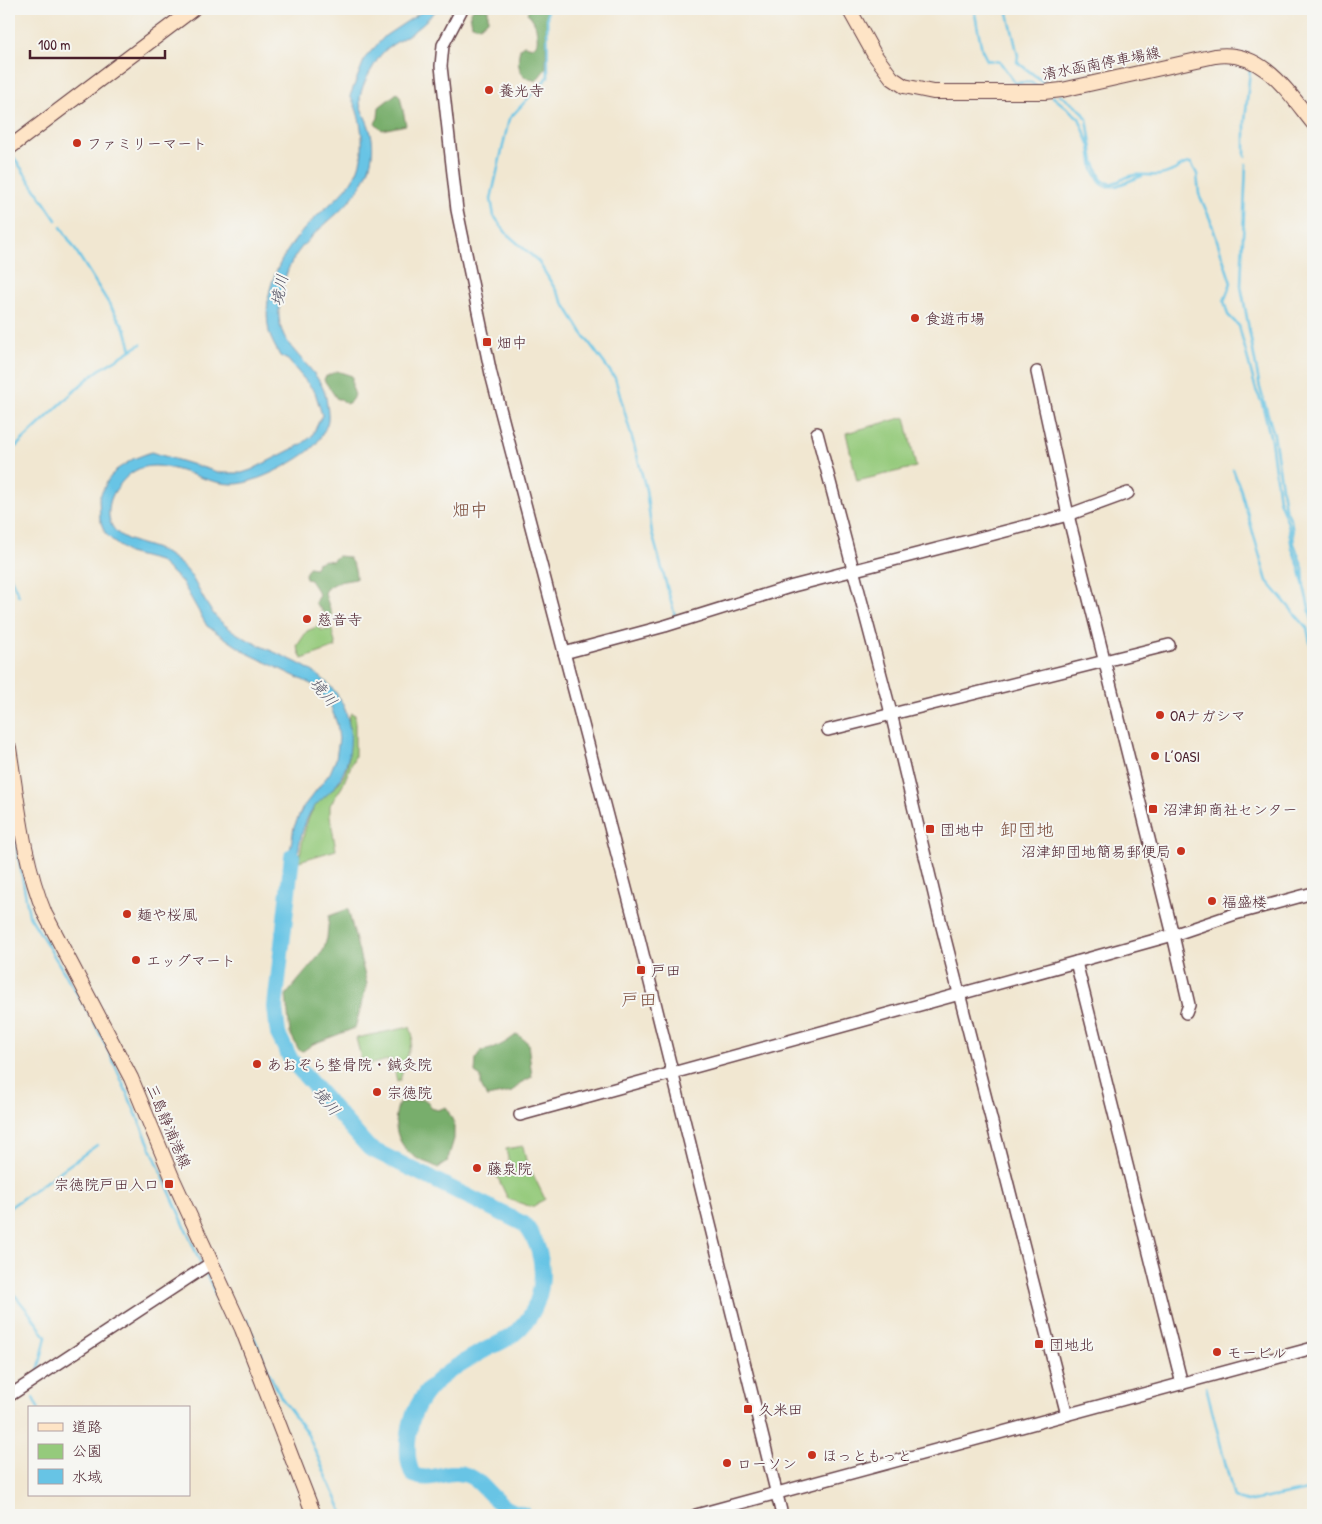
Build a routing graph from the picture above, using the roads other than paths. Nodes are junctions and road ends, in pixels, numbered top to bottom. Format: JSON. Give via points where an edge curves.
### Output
{"nodes":[{"id":1,"x":193,"y":9,"type":"edge"},
{"id":2,"x":462,"y":9,"type":"edge"},
{"id":3,"x":850,"y":9,"type":"edge"},
{"id":4,"x":1313,"y":123,"type":"edge"},
{"id":5,"x":9,"y":148,"type":"edge"},
{"id":6,"x":1036,"y":372,"type":"dead end"},
{"id":7,"x":817,"y":433,"type":"dead end"},
{"id":8,"x":1128,"y":493,"type":"dead end"},
{"id":9,"x":1068,"y":515,"type":"junction"},
{"id":10,"x":854,"y":570,"type":"junction"},
{"id":11,"x":1168,"y":645,"type":"dead end"},
{"id":12,"x":564,"y":653,"type":"junction"},
{"id":13,"x":1106,"y":660,"type":"junction"},
{"id":14,"x":891,"y":713,"type":"junction"},
{"id":15,"x":828,"y":730,"type":"dead end"},
{"id":16,"x":9,"y":748,"type":"edge"},
{"id":17,"x":1313,"y":893,"type":"edge"},
{"id":18,"x":1173,"y":935,"type":"junction"},
{"id":19,"x":1076,"y":962,"type":"junction"},
{"id":20,"x":960,"y":993,"type":"junction"},
{"id":21,"x":1186,"y":1013,"type":"dead end"},
{"id":22,"x":672,"y":1074,"type":"junction"},
{"id":23,"x":520,"y":1114,"type":"dead end"},
{"id":24,"x":206,"y":1267,"type":"junction"},
{"id":25,"x":1313,"y":1348,"type":"edge"},
{"id":26,"x":1182,"y":1384,"type":"junction"},
{"id":27,"x":9,"y":1396,"type":"edge"},
{"id":28,"x":1066,"y":1415,"type":"junction"},
{"id":29,"x":776,"y":1495,"type":"junction"},
{"id":30,"x":314,"y":1515,"type":"edge"},
{"id":31,"x":696,"y":1515,"type":"edge"},
{"id":32,"x":782,"y":1515,"type":"edge"}],
"edges":[{"from":1,"to":5,"type":"main road"},
{"from":2,"to":12,"type":"street","via":[[443,45],[440,66],[457,210],[491,374]]},
{"from":3,"to":4,"type":"main road","name":"清水函南停車場線","via":[[874,54],[892,78],[904,86],[922,91],[950,94],[1044,92],[1215,56],[1229,56],[1253,61],[1268,70]]},
{"from":6,"to":9,"type":"street"},
{"from":7,"to":10,"type":"street"},
{"from":8,"to":9,"type":"street"},
{"from":9,"to":10,"type":"street"},
{"from":9,"to":13,"type":"street"},
{"from":10,"to":12,"type":"street"},
{"from":10,"to":14,"type":"street"},
{"from":11,"to":13,"type":"street"},
{"from":12,"to":22,"type":"street"},
{"from":13,"to":14,"type":"street"},
{"from":13,"to":18,"type":"street"},
{"from":14,"to":15,"type":"street"},
{"from":14,"to":20,"type":"street"},
{"from":16,"to":24,"type":"main road","name":"三島静浦港線","via":[[26,861],[33,886],[119,1053]]},
{"from":17,"to":18,"type":"street"},
{"from":18,"to":19,"type":"street"},
{"from":18,"to":21,"type":"street","via":[[1189,1005]]},
{"from":19,"to":20,"type":"street"},
{"from":19,"to":26,"type":"street"},
{"from":20,"to":22,"type":"street"},
{"from":20,"to":28,"type":"street"},
{"from":22,"to":23,"type":"street"},
{"from":22,"to":29,"type":"street"},
{"from":24,"to":27,"type":"street"},
{"from":24,"to":30,"type":"main road","name":"三島静浦港線","via":[[242,1329]]},
{"from":25,"to":26,"type":"street"},
{"from":26,"to":28,"type":"street"},
{"from":28,"to":29,"type":"street"},
{"from":29,"to":31,"type":"street"},
{"from":29,"to":32,"type":"street"}]}
